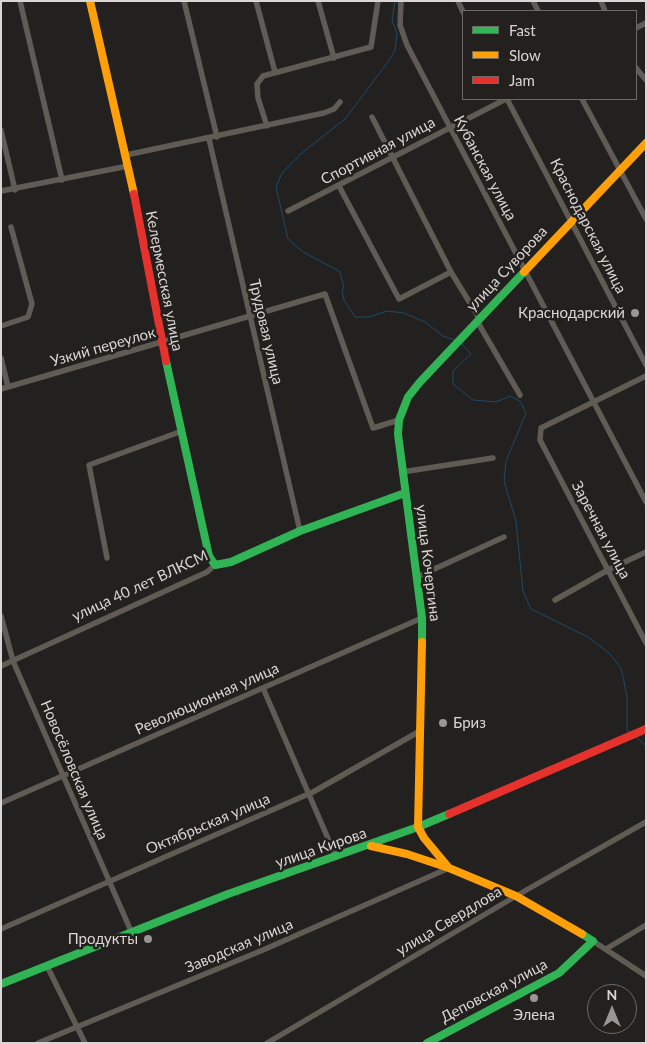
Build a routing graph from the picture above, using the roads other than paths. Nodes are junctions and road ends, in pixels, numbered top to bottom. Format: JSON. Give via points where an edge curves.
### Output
{"nodes":[{"id":1,"x":20,"y":1,"type":"edge"},
{"id":2,"x":90,"y":1,"type":"edge"},
{"id":3,"x":184,"y":1,"type":"edge"},
{"id":4,"x":256,"y":1,"type":"edge"},
{"id":5,"x":318,"y":1,"type":"edge"},
{"id":6,"x":378,"y":1,"type":"edge"},
{"id":7,"x":401,"y":1,"type":"edge"},
{"id":8,"x":334,"y":58,"type":"junction"},
{"id":9,"x":637,"y":69,"type":"edge"},
{"id":10,"x":275,"y":72,"type":"junction"},
{"id":11,"x":646,"y":80,"type":"edge"},
{"id":12,"x":504,"y":100,"type":"edge"},
{"id":13,"x":507,"y":100,"type":"edge"},
{"id":14,"x":583,"y":100,"type":"edge"},
{"id":15,"x":340,"y":102,"type":"dead end"},
{"id":16,"x":372,"y":117,"type":"dead end"},
{"id":17,"x":267,"y":126,"type":"junction"},
{"id":18,"x":450,"y":127,"type":"junction"},
{"id":19,"x":1,"y":130,"type":"edge"},
{"id":20,"x":217,"y":137,"type":"junction"},
{"id":21,"x":209,"y":139,"type":"junction"},
{"id":22,"x":646,"y":143,"type":"edge"},
{"id":23,"x":126,"y":156,"type":"junction"},
{"id":24,"x":392,"y":157,"type":"junction"},
{"id":25,"x":128,"y":166,"type":"junction"},
{"id":26,"x":620,"y":170,"type":"junction"},
{"id":27,"x":62,"y":180,"type":"junction"},
{"id":28,"x":339,"y":186,"type":"junction"},
{"id":29,"x":15,"y":190,"type":"junction"},
{"id":30,"x":1,"y":191,"type":"edge"},
{"id":31,"x":288,"y":211,"type":"dead end"},
{"id":32,"x":646,"y":219,"type":"edge"},
{"id":33,"x":572,"y":221,"type":"junction"},
{"id":34,"x":12,"y":227,"type":"dead end"},
{"id":35,"x":524,"y":270,"type":"junction"},
{"id":36,"x":451,"y":272,"type":"junction"},
{"id":37,"x":249,"y":316,"type":"junction"},
{"id":38,"x":478,"y":320,"type":"junction"},
{"id":39,"x":1,"y":326,"type":"edge"},
{"id":40,"x":162,"y":343,"type":"junction"},
{"id":41,"x":1,"y":358,"type":"edge"},
{"id":42,"x":646,"y":365,"type":"edge"},
{"id":43,"x":646,"y":376,"type":"edge"},
{"id":44,"x":8,"y":386,"type":"junction"},
{"id":45,"x":1,"y":389,"type":"edge"},
{"id":46,"x":520,"y":395,"type":"dead end"},
{"id":47,"x":594,"y":403,"type":"junction"},
{"id":48,"x":399,"y":420,"type":"junction"},
{"id":49,"x":182,"y":431,"type":"junction"},
{"id":50,"x":493,"y":458,"type":"dead end"},
{"id":51,"x":402,"y":472,"type":"junction"},
{"id":52,"x":405,"y":493,"type":"junction"},
{"id":53,"x":646,"y":502,"type":"edge"},
{"id":54,"x":300,"y":531,"type":"junction"},
{"id":55,"x":504,"y":536,"type":"dead end"},
{"id":56,"x":646,"y":552,"type":"edge"},
{"id":57,"x":107,"y":558,"type":"dead end"},
{"id":58,"x":215,"y":564,"type":"junction"},
{"id":59,"x":608,"y":570,"type":"junction"},
{"id":60,"x":418,"y":577,"type":"junction"},
{"id":61,"x":555,"y":600,"type":"dead end"},
{"id":62,"x":1,"y":616,"type":"edge"},
{"id":63,"x":422,"y":618,"type":"junction"},
{"id":64,"x":646,"y":643,"type":"edge"},
{"id":65,"x":14,"y":661,"type":"junction"},
{"id":66,"x":1,"y":666,"type":"edge"},
{"id":67,"x":263,"y":688,"type":"junction"},
{"id":68,"x":646,"y":729,"type":"edge"},
{"id":69,"x":420,"y":731,"type":"junction"},
{"id":70,"x":62,"y":777,"type":"junction"},
{"id":71,"x":309,"y":794,"type":"junction"},
{"id":72,"x":1,"y":803,"type":"edge"},
{"id":73,"x":646,"y":822,"type":"edge"},
{"id":74,"x":418,"y":827,"type":"junction"},
{"id":75,"x":369,"y":846,"type":"junction"},
{"id":76,"x":336,"y":857,"type":"junction"},
{"id":77,"x":449,"y":868,"type":"junction"},
{"id":78,"x":108,"y":881,"type":"junction"},
{"id":79,"x":516,"y":896,"type":"junction"},
{"id":80,"x":646,"y":925,"type":"edge"},
{"id":81,"x":1,"y":929,"type":"edge"},
{"id":82,"x":131,"y":932,"type":"junction"},
{"id":83,"x":592,"y":941,"type":"junction"},
{"id":84,"x":606,"y":949,"type":"junction"},
{"id":85,"x":47,"y":966,"type":"junction"},
{"id":86,"x":646,"y":976,"type":"edge"},
{"id":87,"x":1,"y":984,"type":"edge"},
{"id":88,"x":76,"y":1027,"type":"junction"},
{"id":89,"x":38,"y":1043,"type":"edge"},
{"id":90,"x":85,"y":1043,"type":"edge"},
{"id":91,"x":267,"y":1043,"type":"edge"},
{"id":92,"x":427,"y":1043,"type":"edge"}],
"edges":[{"from":1,"to":27,"type":"street"},
{"from":2,"to":23,"type":"street","name":"Келермесская улица"},
{"from":3,"to":20,"type":"street"},
{"from":4,"to":10,"type":"street"},
{"from":5,"to":8,"type":"street"},
{"from":6,"to":8,"type":"street","via":[[371,47]]},
{"from":7,"to":18,"type":"street","name":"Кубанская улица","via":[[400,25],[407,45]]},
{"from":8,"to":10,"type":"street"},
{"from":9,"to":11,"type":"street"},
{"from":10,"to":17,"type":"street","via":[[263,76],[258,84],[258,98]]},
{"from":12,"to":18,"type":"street","name":"Спортивная улица"},
{"from":13,"to":33,"type":"street","name":"Краснодарская улица"},
{"from":14,"to":26,"type":"street"},
{"from":15,"to":17,"type":"street","via":[[324,113]]},
{"from":16,"to":24,"type":"street"},
{"from":17,"to":20,"type":"street"},
{"from":18,"to":24,"type":"street","name":"Спортивная улица"},
{"from":18,"to":35,"type":"street","name":"Кубанская улица"},
{"from":19,"to":29,"type":"street"},
{"from":20,"to":21,"type":"street"},
{"from":21,"to":23,"type":"street"},
{"from":21,"to":37,"type":"street","name":"Трудовая улица"},
{"from":22,"to":26,"type":"street","name":"улица Суворова"},
{"from":23,"to":25,"type":"street","name":"Келермесская улица"},
{"from":24,"to":28,"type":"street","name":"Спортивная улица"},
{"from":24,"to":36,"type":"street"},
{"from":25,"to":27,"type":"street"},
{"from":25,"to":40,"type":"street","name":"Келермесская улица"},
{"from":26,"to":32,"type":"street"},
{"from":26,"to":33,"type":"street","name":"улица Суворова"},
{"from":27,"to":29,"type":"street"},
{"from":28,"to":31,"type":"street","name":"Спортивная улица"},
{"from":28,"to":36,"type":"street","via":[[399,299]]},
{"from":29,"to":30,"type":"street"},
{"from":33,"to":35,"type":"street","name":"улица Суворова"},
{"from":33,"to":42,"type":"street","name":"Краснодарская улица"},
{"from":34,"to":39,"type":"street","via":[[32,304],[28,316]]},
{"from":35,"to":38,"type":"street","name":"улица Суворова"},
{"from":35,"to":47,"type":"street","name":"Кубанская улица"},
{"from":36,"to":38,"type":"street"},
{"from":37,"to":40,"type":"street","name":"Узкий переулок"},
{"from":37,"to":48,"type":"street","name":"Узкий переулок","via":[[325,294],[373,428]]},
{"from":37,"to":54,"type":"street","name":"Трудовая улица"},
{"from":38,"to":46,"type":"street"},
{"from":38,"to":48,"type":"street","name":"улица Суворова","via":[[408,397]]},
{"from":40,"to":44,"type":"street","name":"Узкий переулок"},
{"from":40,"to":49,"type":"street","name":"Келермесская улица"},
{"from":41,"to":44,"type":"street"},
{"from":43,"to":47,"type":"street"},
{"from":44,"to":45,"type":"street","name":"Узкий переулок"},
{"from":47,"to":53,"type":"street","name":"Кубанская улица"},
{"from":47,"to":59,"type":"street","name":"Заречная улица","via":[[541,428],[540,440]]},
{"from":48,"to":51,"type":"street","name":"улица Кочергина"},
{"from":49,"to":57,"type":"street","via":[[89,465]]},
{"from":49,"to":58,"type":"street","name":"Келермесская улица","via":[[208,556]]},
{"from":50,"to":51,"type":"street"},
{"from":51,"to":52,"type":"street","name":"улица Кочергина"},
{"from":52,"to":54,"type":"street","name":"улица 40 лет ВЛКСМ"},
{"from":52,"to":60,"type":"street","name":"улица Кочергина"},
{"from":54,"to":58,"type":"street","name":"улица 40 лет ВЛКСМ","via":[[231,562]]},
{"from":55,"to":60,"type":"street"},
{"from":56,"to":59,"type":"street"},
{"from":58,"to":65,"type":"street","name":"улица 40 лет ВЛКСМ","via":[[207,572]]},
{"from":59,"to":61,"type":"street"},
{"from":59,"to":64,"type":"street","name":"Заречная улица"},
{"from":60,"to":63,"type":"street","name":"улица Кочергина"},
{"from":62,"to":65,"type":"street","name":"Новосёловская улица"},
{"from":63,"to":67,"type":"street","name":"Революционная улица"},
{"from":63,"to":69,"type":"street","name":"улица Кочергина"},
{"from":65,"to":66,"type":"street","name":"улица 40 лет ВЛКСМ"},
{"from":65,"to":70,"type":"street","name":"Новосёловская улица"},
{"from":67,"to":70,"type":"street","name":"Революционная улица"},
{"from":67,"to":71,"type":"street"},
{"from":68,"to":74,"type":"street","name":"улица Кирова"},
{"from":69,"to":71,"type":"street","name":"Октябрьская улица"},
{"from":69,"to":74,"type":"street","name":"улица Кочергина"},
{"from":70,"to":72,"type":"street","name":"Революционная улица"},
{"from":70,"to":78,"type":"street","name":"Новосёловская улица"},
{"from":71,"to":76,"type":"street"},
{"from":71,"to":78,"type":"street","name":"Октябрьская улица"},
{"from":73,"to":79,"type":"street","name":"улица Свердлова"},
{"from":74,"to":75,"type":"street","name":"улица Кирова"},
{"from":74,"to":77,"type":"street"},
{"from":75,"to":76,"type":"street","name":"улица Кирова"},
{"from":75,"to":77,"type":"street"},
{"from":76,"to":82,"type":"street","name":"улица Кирова"},
{"from":77,"to":79,"type":"street"},
{"from":77,"to":88,"type":"street","name":"Заводская улица"},
{"from":78,"to":81,"type":"street","name":"Октябрьская улица"},
{"from":78,"to":82,"type":"street","name":"Новосёловская улица"},
{"from":79,"to":83,"type":"street"},
{"from":79,"to":91,"type":"street","name":"улица Свердлова"},
{"from":80,"to":84,"type":"street"},
{"from":82,"to":85,"type":"street","name":"улица Кирова"},
{"from":83,"to":84,"type":"street"},
{"from":83,"to":92,"type":"street","name":"Деповская улица","via":[[559,973]]},
{"from":84,"to":86,"type":"street"},
{"from":85,"to":87,"type":"street","name":"улица Кирова"},
{"from":85,"to":88,"type":"street"},
{"from":88,"to":89,"type":"street","name":"Заводская улица"},
{"from":88,"to":90,"type":"street"}]}
